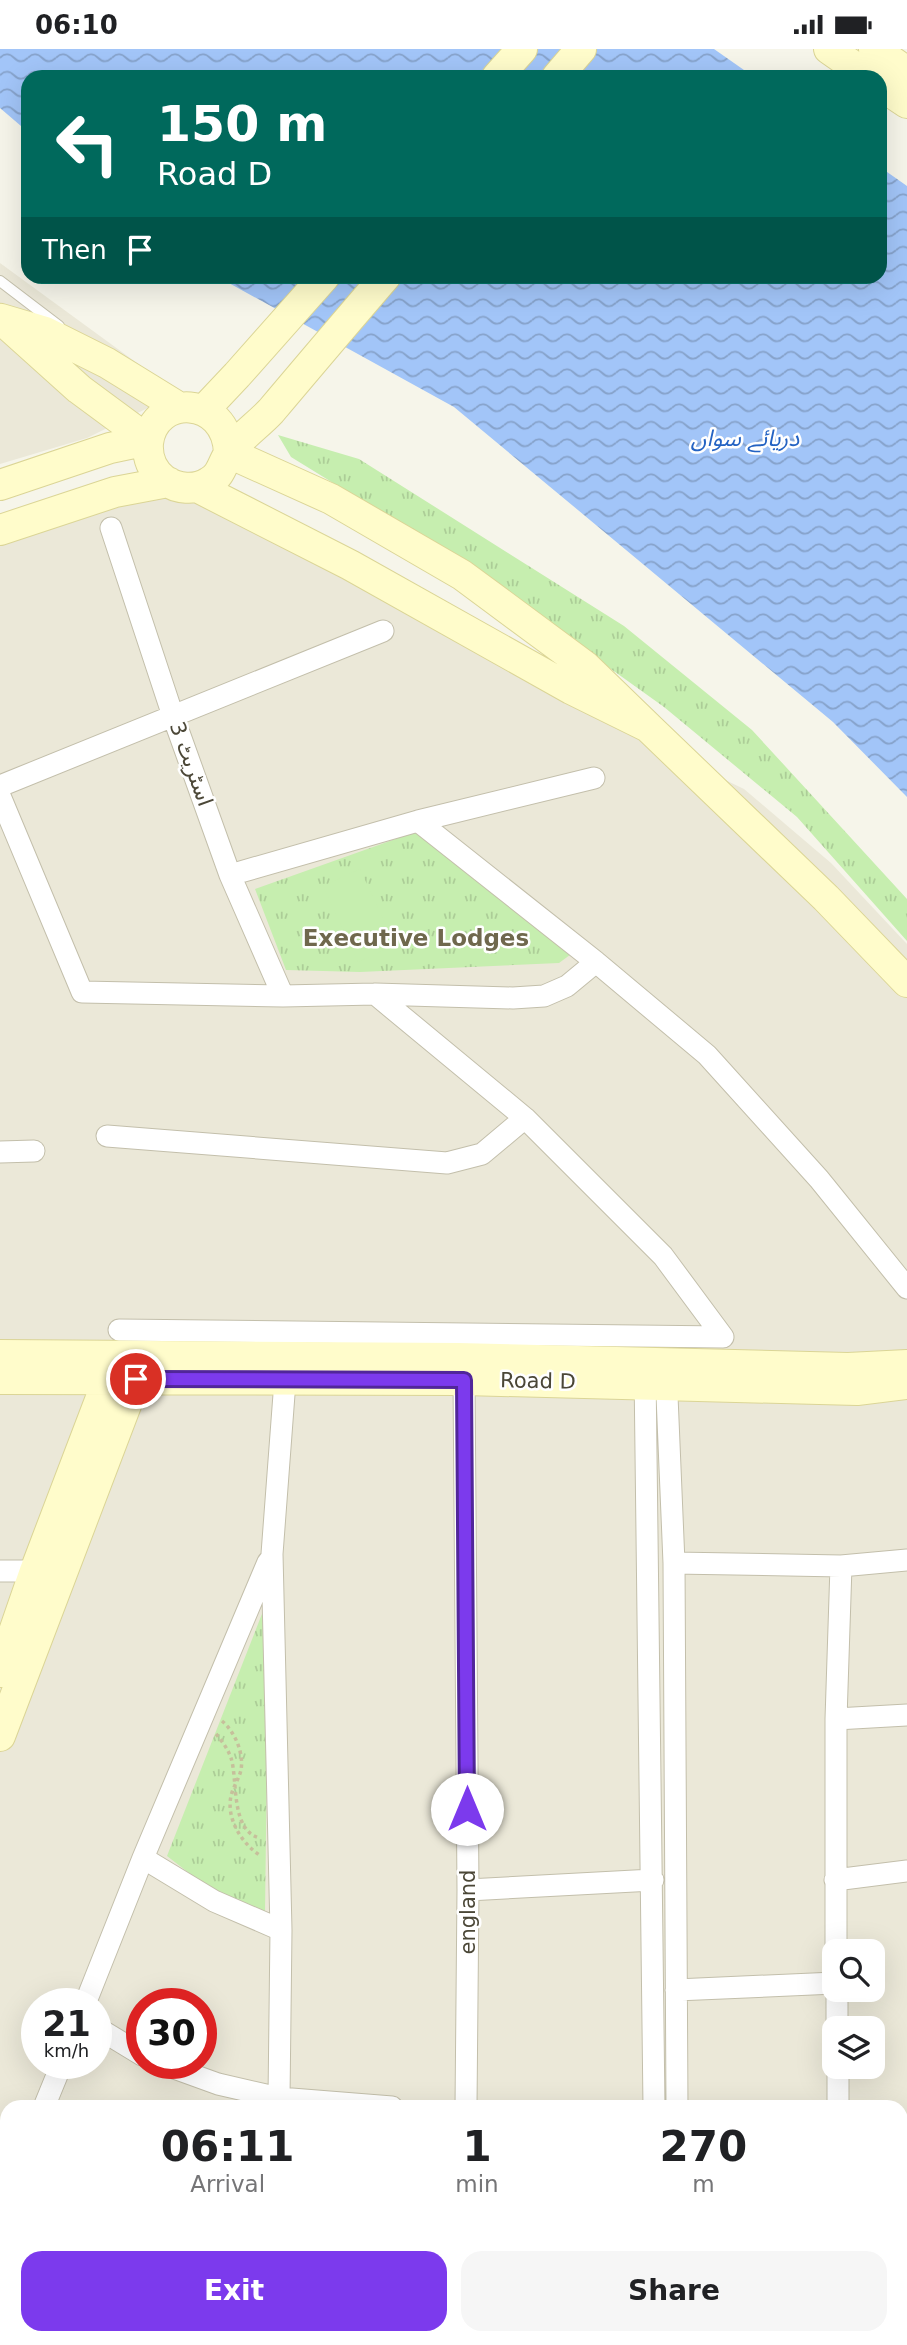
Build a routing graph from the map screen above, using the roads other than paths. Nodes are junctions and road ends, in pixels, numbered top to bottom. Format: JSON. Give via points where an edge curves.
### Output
{"nodes":[{"id":1,"x":522,"y":49,"type":"edge"},
{"id":2,"x":581,"y":49,"type":"edge"},
{"id":3,"x":829,"y":49,"type":"edge"},
{"id":4,"x":874,"y":49,"type":"edge"},
{"id":5,"x":503,"y":70,"type":"edge"},
{"id":6,"x":563,"y":70,"type":"edge"},
{"id":7,"x":859,"y":70,"type":"edge"},
{"id":8,"x":907,"y":72,"type":"edge"},
{"id":9,"x":887,"y":90,"type":"edge"},
{"id":10,"x":907,"y":103,"type":"edge"},
{"id":11,"x":0,"y":281,"type":"edge"},
{"id":12,"x":318,"y":284,"type":"edge"},
{"id":13,"x":379,"y":284,"type":"edge"},
{"id":14,"x":1,"y":319,"type":"edge"},
{"id":15,"x":74,"y":347,"type":"junction"},
{"id":16,"x":192,"y":409,"type":"junction"},
{"id":17,"x":268,"y":413,"type":"junction"},
{"id":18,"x":148,"y":440,"type":"junction"},
{"id":19,"x":229,"y":453,"type":"junction"},
{"id":20,"x":167,"y":482,"type":"junction"},
{"id":21,"x":297,"y":484,"type":"junction"},
{"id":22,"x":0,"y":485,"type":"edge"},
{"id":23,"x":197,"y":488,"type":"junction"},
{"id":24,"x":111,"y":528,"type":"dead end"},
{"id":25,"x":0,"y":530,"type":"edge"},
{"id":26,"x":383,"y":631,"type":"dead end"},
{"id":27,"x":173,"y":716,"type":"junction"},
{"id":28,"x":648,"y":727,"type":"junction"},
{"id":29,"x":594,"y":778,"type":"dead end"},
{"id":30,"x":0,"y":786,"type":"edge"},
{"id":31,"x":0,"y":796,"type":"edge"},
{"id":32,"x":418,"y":821,"type":"junction"},
{"id":33,"x":230,"y":875,"type":"junction"},
{"id":34,"x":596,"y":962,"type":"junction"},
{"id":35,"x":907,"y":982,"type":"edge"},
{"id":36,"x":375,"y":993,"type":"junction"},
{"id":37,"x":283,"y":996,"type":"junction"},
{"id":38,"x":525,"y":1118,"type":"junction"},
{"id":39,"x":107,"y":1136,"type":"dead end"},
{"id":40,"x":34,"y":1150,"type":"dead end"},
{"id":41,"x":0,"y":1152,"type":"edge"},
{"id":42,"x":907,"y":1288,"type":"edge"},
{"id":43,"x":0,"y":1355,"type":"edge"},
{"id":44,"x":125,"y":1360,"type":"junction"},
{"id":45,"x":907,"y":1365,"type":"edge"},
{"id":46,"x":656,"y":1373,"type":"junction"},
{"id":47,"x":0,"y":1379,"type":"edge"},
{"id":48,"x":464,"y":1380,"type":"junction"},
{"id":49,"x":285,"y":1381,"type":"junction"},
{"id":50,"x":907,"y":1384,"type":"edge"},
{"id":51,"x":272,"y":1554,"type":"junction"},
{"id":52,"x":907,"y":1560,"type":"edge"},
{"id":53,"x":674,"y":1563,"type":"junction"},
{"id":54,"x":841,"y":1566,"type":"junction"},
{"id":55,"x":0,"y":1571,"type":"edge"},
{"id":56,"x":35,"y":1571,"type":"junction"},
{"id":57,"x":0,"y":1672,"type":"edge"},
{"id":58,"x":907,"y":1715,"type":"edge"},
{"id":59,"x":836,"y":1719,"type":"junction"},
{"id":60,"x":0,"y":1736,"type":"edge"},
{"id":61,"x":143,"y":1858,"type":"junction"},
{"id":62,"x":907,"y":1871,"type":"edge"},
{"id":63,"x":653,"y":1880,"type":"junction"},
{"id":64,"x":835,"y":1880,"type":"junction"},
{"id":65,"x":468,"y":1890,"type":"junction"},
{"id":66,"x":281,"y":1930,"type":"junction"},
{"id":67,"x":836,"y":1939,"type":"edge"},
{"id":68,"x":822,"y":1984,"type":"edge"},
{"id":69,"x":91,"y":1988,"type":"edge"},
{"id":70,"x":676,"y":1990,"type":"junction"},
{"id":71,"x":55,"y":2079,"type":"edge"},
{"id":72,"x":204,"y":2079,"type":"edge"},
{"id":73,"x":838,"y":2079,"type":"edge"},
{"id":74,"x":279,"y":2098,"type":"junction"},
{"id":75,"x":47,"y":2100,"type":"edge"},
{"id":76,"x":304,"y":2100,"type":"edge"},
{"id":77,"x":466,"y":2100,"type":"edge"},
{"id":78,"x":654,"y":2100,"type":"edge"},
{"id":79,"x":677,"y":2100,"type":"edge"},
{"id":80,"x":838,"y":2100,"type":"edge"}],
"edges":[{"from":1,"to":5,"type":"street"},
{"from":2,"to":6,"type":"street"},
{"from":3,"to":7,"type":"street"},
{"from":4,"to":8,"type":"street"},
{"from":9,"to":10,"type":"street"},
{"from":11,"to":15,"type":"lane","via":[[58,324]]},
{"from":12,"to":16,"type":"street","via":[[237,376]]},
{"from":13,"to":17,"type":"street"},
{"from":14,"to":15,"type":"street","via":[[45,332]]},
{"from":14,"to":18,"type":"street","via":[[79,390]]},
{"from":15,"to":16,"type":"street"},
{"from":16,"to":18,"type":"street","via":[[160,419]]},
{"from":16,"to":19,"type":"street","via":[[215,417],[224,428]]},
{"from":17,"to":19,"type":"street"},
{"from":17,"to":21,"type":"street","via":[[263,445],[282,474]]},
{"from":18,"to":20,"type":"street","via":[[153,468]]},
{"from":18,"to":22,"type":"street"},
{"from":19,"to":21,"type":"street"},
{"from":19,"to":23,"type":"street","via":[[218,476]]},
{"from":20,"to":23,"type":"street"},
{"from":20,"to":25,"type":"street","via":[[115,492]]},
{"from":21,"to":28,"type":"street","via":[[462,575],[585,666]]},
{"from":23,"to":28,"type":"street","via":[[351,565],[570,689]]},
{"from":24,"to":27,"type":"street","name":"اسٹریٹ 3"},
{"from":26,"to":27,"type":"street"},
{"from":27,"to":30,"type":"street"},
{"from":27,"to":33,"type":"street","name":"اسٹریٹ 3"},
{"from":28,"to":35,"type":"street"},
{"from":29,"to":32,"type":"street"},
{"from":31,"to":37,"type":"street","via":[[82,992]]},
{"from":32,"to":33,"type":"street"},
{"from":32,"to":34,"type":"street"},
{"from":33,"to":37,"type":"street","name":"اسٹریٹ 3"},
{"from":34,"to":36,"type":"street","via":[[567,986],[544,996]]},
{"from":34,"to":42,"type":"street","via":[[707,1055],[819,1179]]},
{"from":36,"to":37,"type":"street"},
{"from":36,"to":38,"type":"street"},
{"from":38,"to":39,"type":"street","via":[[482,1154],[447,1163]]},
{"from":38,"to":44,"type":"street","via":[[663,1256],[723,1337]]},
{"from":40,"to":41,"type":"street"},
{"from":43,"to":44,"type":"street","name":"Road D"},
{"from":44,"to":46,"type":"street","name":"Road D","via":[[458,1358]]},
{"from":44,"to":47,"type":"street","name":"Road D"},
{"from":44,"to":49,"type":"street","name":"Road D"},
{"from":44,"to":56,"type":"street"},
{"from":44,"to":60,"type":"street"},
{"from":45,"to":46,"type":"street","name":"Road D"},
{"from":46,"to":48,"type":"street","name":"Road D"},
{"from":46,"to":50,"type":"street","name":"Road D","via":[[857,1390]]},
{"from":46,"to":53,"type":"street"},
{"from":46,"to":63,"type":"street"},
{"from":48,"to":49,"type":"street","name":"Road D"},
{"from":48,"to":65,"type":"street","name":"england"},
{"from":49,"to":51,"type":"street"},
{"from":51,"to":61,"type":"street"},
{"from":51,"to":66,"type":"street"},
{"from":52,"to":54,"type":"street"},
{"from":53,"to":54,"type":"street"},
{"from":53,"to":70,"type":"street"},
{"from":54,"to":59,"type":"street"},
{"from":55,"to":56,"type":"street"},
{"from":56,"to":57,"type":"street"},
{"from":58,"to":59,"type":"street"},
{"from":59,"to":64,"type":"street"},
{"from":61,"to":66,"type":"street","via":[[214,1901]]},
{"from":61,"to":69,"type":"street"},
{"from":62,"to":64,"type":"street"},
{"from":63,"to":65,"type":"street"},
{"from":63,"to":78,"type":"street"},
{"from":64,"to":67,"type":"street"},
{"from":65,"to":77,"type":"street","name":"england"},
{"from":66,"to":74,"type":"street"},
{"from":68,"to":70,"type":"street"},
{"from":70,"to":79,"type":"street"},
{"from":71,"to":75,"type":"street"},
{"from":72,"to":74,"type":"street"},
{"from":73,"to":80,"type":"street"},
{"from":74,"to":76,"type":"street"}]}
